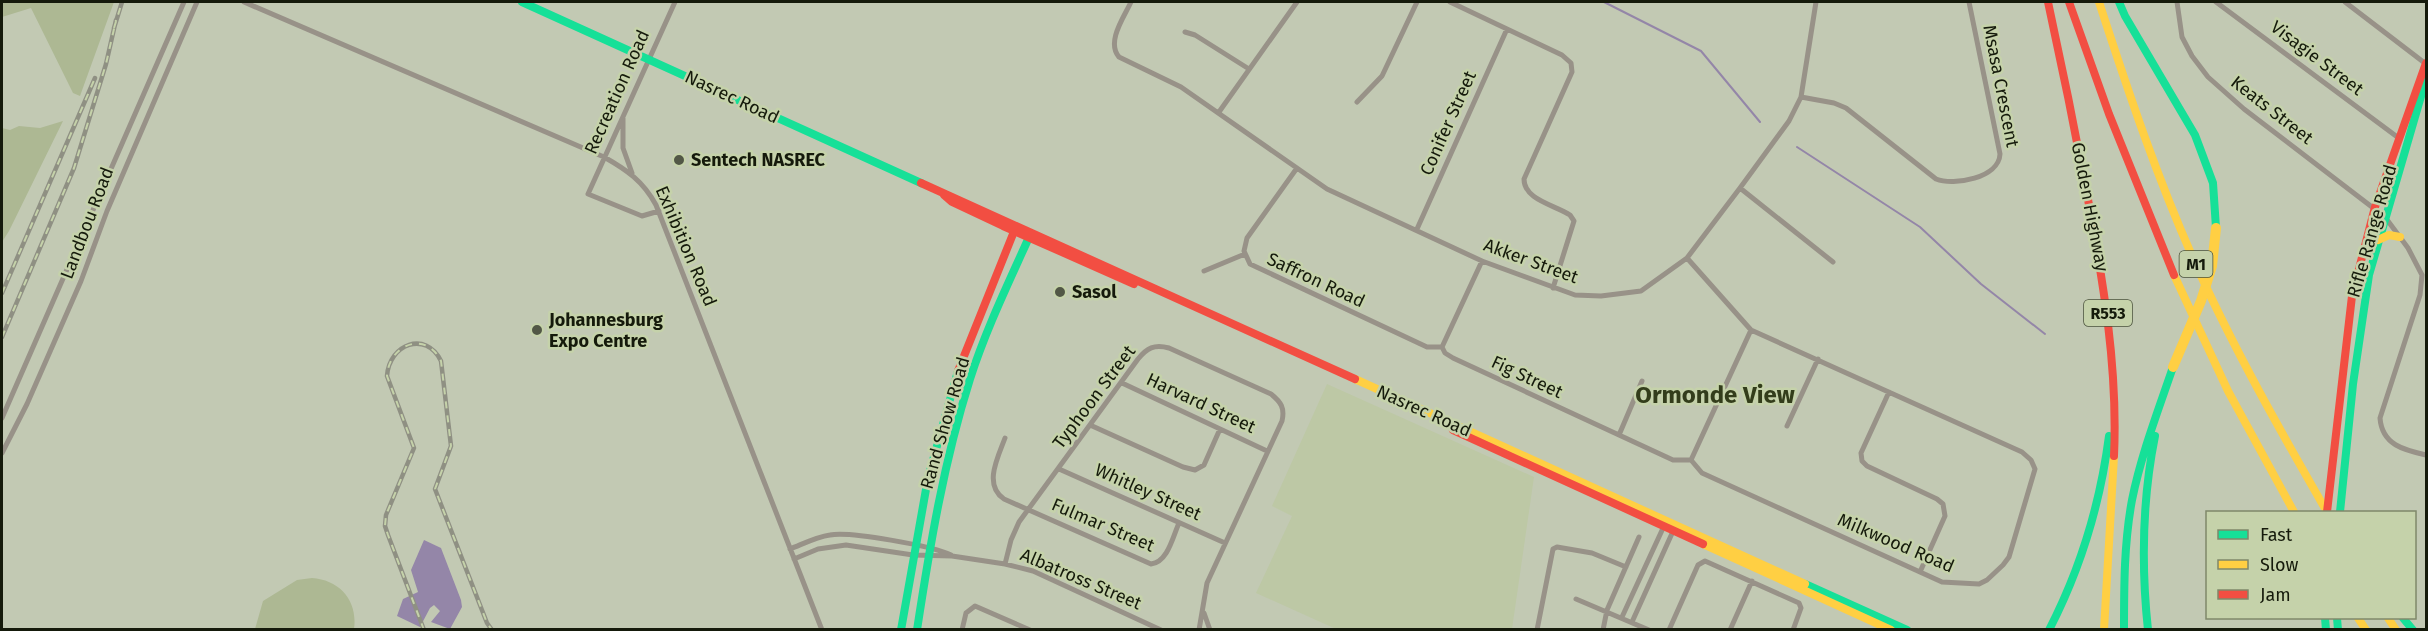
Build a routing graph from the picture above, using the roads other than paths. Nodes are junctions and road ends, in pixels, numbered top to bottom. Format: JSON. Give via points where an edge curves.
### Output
{"nodes":[{"id":1,"x":184,"y":2,"type":"edge"},
{"id":2,"x":196,"y":2,"type":"edge"},
{"id":3,"x":244,"y":2,"type":"edge"},
{"id":4,"x":522,"y":2,"type":"edge"},
{"id":5,"x":675,"y":2,"type":"edge"},
{"id":6,"x":1131,"y":2,"type":"edge"},
{"id":7,"x":1297,"y":2,"type":"edge"},
{"id":8,"x":1417,"y":2,"type":"edge"},
{"id":9,"x":1450,"y":2,"type":"edge"},
{"id":10,"x":1816,"y":2,"type":"edge"},
{"id":11,"x":1969,"y":2,"type":"edge"},
{"id":12,"x":2048,"y":2,"type":"edge"},
{"id":13,"x":2069,"y":2,"type":"edge"},
{"id":14,"x":2099,"y":2,"type":"edge"},
{"id":15,"x":2119,"y":2,"type":"edge"},
{"id":16,"x":2177,"y":2,"type":"edge"},
{"id":17,"x":2216,"y":2,"type":"edge"},
{"id":18,"x":2345,"y":2,"type":"edge"},
{"id":19,"x":1507,"y":29,"type":"junction"},
{"id":20,"x":1185,"y":32,"type":"dead end"},
{"id":21,"x":648,"y":59,"type":"junction"},
{"id":22,"x":2426,"y":63,"type":"edge"},
{"id":23,"x":1249,"y":69,"type":"junction"},
{"id":24,"x":2427,"y":79,"type":"edge"},
{"id":25,"x":1801,"y":97,"type":"junction"},
{"id":26,"x":1357,"y":102,"type":"dead end"},
{"id":27,"x":625,"y":111,"type":"junction"},
{"id":28,"x":1219,"y":112,"type":"junction"},
{"id":29,"x":2400,"y":139,"type":"junction"},
{"id":30,"x":604,"y":157,"type":"junction"},
{"id":31,"x":1297,"y":168,"type":"junction"},
{"id":32,"x":632,"y":173,"type":"junction"},
{"id":33,"x":104,"y":183,"type":"junction"},
{"id":34,"x":118,"y":185,"type":"junction"},
{"id":35,"x":1740,"y":189,"type":"junction"},
{"id":36,"x":2375,"y":207,"type":"junction"},
{"id":37,"x":93,"y":208,"type":"junction"},
{"id":38,"x":107,"y":211,"type":"junction"},
{"id":39,"x":658,"y":211,"type":"junction"},
{"id":40,"x":2385,"y":217,"type":"junction"},
{"id":41,"x":1015,"y":228,"type":"junction"},
{"id":42,"x":1416,"y":229,"type":"junction"},
{"id":43,"x":1030,"y":235,"type":"junction"},
{"id":44,"x":2400,"y":237,"type":"junction"},
{"id":45,"x":2378,"y":240,"type":"junction"},
{"id":46,"x":1245,"y":255,"type":"junction"},
{"id":47,"x":1687,"y":258,"type":"junction"},
{"id":48,"x":1482,"y":261,"type":"junction"},
{"id":49,"x":1833,"y":262,"type":"dead end"},
{"id":50,"x":1204,"y":271,"type":"dead end"},
{"id":51,"x":2424,"y":274,"type":"edge"},
{"id":52,"x":1553,"y":288,"type":"junction"},
{"id":53,"x":1751,"y":330,"type":"junction"},
{"id":54,"x":1442,"y":347,"type":"junction"},
{"id":55,"x":1818,"y":359,"type":"junction"},
{"id":56,"x":1642,"y":381,"type":"dead end"},
{"id":57,"x":1122,"y":383,"type":"junction"},
{"id":58,"x":2114,"y":386,"type":"junction"},
{"id":59,"x":1889,"y":392,"type":"junction"},
{"id":60,"x":2163,"y":395,"type":"junction"},
{"id":61,"x":2,"y":418,"type":"edge"},
{"id":62,"x":1090,"y":425,"type":"junction"},
{"id":63,"x":1787,"y":426,"type":"dead end"},
{"id":64,"x":1220,"y":429,"type":"junction"},
{"id":65,"x":1619,"y":435,"type":"junction"},
{"id":66,"x":1005,"y":438,"type":"dead end"},
{"id":67,"x":1267,"y":451,"type":"junction"},
{"id":68,"x":2,"y":453,"type":"edge"},
{"id":69,"x":2427,"y":455,"type":"edge"},
{"id":70,"x":1691,"y":460,"type":"junction"},
{"id":71,"x":1059,"y":469,"type":"junction"},
{"id":72,"x":1028,"y":509,"type":"junction"},
{"id":73,"x":2293,"y":511,"type":"edge"},
{"id":74,"x":2326,"y":511,"type":"edge"},
{"id":75,"x":2327,"y":511,"type":"edge"},
{"id":76,"x":2340,"y":511,"type":"edge"},
{"id":77,"x":1179,"y":523,"type":"junction"},
{"id":78,"x":1670,"y":525,"type":"junction"},
{"id":79,"x":1639,"y":537,"type":"dead end"},
{"id":80,"x":1225,"y":543,"type":"junction"},
{"id":81,"x":790,"y":549,"type":"junction"},
{"id":82,"x":913,"y":550,"type":"junction"},
{"id":83,"x":928,"y":552,"type":"junction"},
{"id":84,"x":794,"y":559,"type":"junction"},
{"id":85,"x":1005,"y":564,"type":"junction"},
{"id":86,"x":1626,"y":567,"type":"junction"},
{"id":87,"x":1643,"y":571,"type":"junction"},
{"id":88,"x":1920,"y":572,"type":"junction"},
{"id":89,"x":1653,"y":575,"type":"junction"},
{"id":90,"x":1752,"y":581,"type":"junction"},
{"id":91,"x":1576,"y":598,"type":"dead end"},
{"id":92,"x":1202,"y":609,"type":"junction"},
{"id":93,"x":1607,"y":610,"type":"junction"},
{"id":94,"x":1622,"y":617,"type":"junction"},
{"id":95,"x":2056,"y":617,"type":"junction"},
{"id":96,"x":1632,"y":622,"type":"junction"},
{"id":97,"x":822,"y":630,"type":"edge"},
{"id":98,"x":901,"y":630,"type":"edge"},
{"id":99,"x":916,"y":630,"type":"edge"},
{"id":100,"x":962,"y":630,"type":"edge"},
{"id":101,"x":1030,"y":630,"type":"edge"},
{"id":102,"x":1161,"y":630,"type":"edge"},
{"id":103,"x":1200,"y":630,"type":"edge"},
{"id":104,"x":1210,"y":630,"type":"edge"},
{"id":105,"x":1537,"y":630,"type":"edge"},
{"id":106,"x":1603,"y":630,"type":"edge"},
{"id":107,"x":1649,"y":630,"type":"edge"},
{"id":108,"x":1669,"y":630,"type":"edge"},
{"id":109,"x":1730,"y":630,"type":"edge"},
{"id":110,"x":1793,"y":630,"type":"edge"},
{"id":111,"x":1891,"y":630,"type":"edge"},
{"id":112,"x":1907,"y":630,"type":"edge"},
{"id":113,"x":2041,"y":630,"type":"edge"},
{"id":114,"x":2049,"y":630,"type":"edge"},
{"id":115,"x":2103,"y":630,"type":"edge"},
{"id":116,"x":2124,"y":630,"type":"edge"},
{"id":117,"x":2148,"y":630,"type":"edge"}],
"edges":[{"from":1,"to":33,"type":"street","name":"Landbou Road"},
{"from":2,"to":34,"type":"street","name":"Landbou Road"},
{"from":3,"to":30,"type":"street","name":"Exhibition Road"},
{"from":4,"to":21,"type":"main road","name":"Nasrec Road"},
{"from":5,"to":21,"type":"street","name":"Recreation Road"},
{"from":6,"to":28,"type":"street","name":"Akker Street","via":[[1115,36],[1116,54],[1168,79]]},
{"from":7,"to":23,"type":"street"},
{"from":8,"to":26,"type":"street","via":[[1382,76]]},
{"from":9,"to":19,"type":"street"},
{"from":10,"to":25,"type":"street","name":"Akker Street"},
{"from":11,"to":25,"type":"street","name":"Msasa Crescent","via":[[2000,154],[1999,163],[1989,174],[1951,182],[1936,179],[1846,108]]},
{"from":12,"to":58,"type":"main road","name":"Golden Highway","number":"R553","via":[[2103,277]]},
{"from":13,"to":73,"type":"main road","number":"M1","via":[[2176,284],[2263,460]]},
{"from":14,"to":74,"type":"main road","number":"M1","via":[[2131,100],[2197,267]]},
{"from":15,"to":60,"type":"main road","bridge":true,"via":[[2195,135],[2212,183],[2216,228],[2212,266]]},
{"from":16,"to":36,"type":"street","name":"Keats Street","via":[[2182,37],[2208,77],[2244,109]]},
{"from":17,"to":29,"type":"street","name":"Visagie Street"},
{"from":18,"to":22,"type":"street"},
{"from":19,"to":42,"type":"street","name":"Conifer Street"},
{"from":19,"to":52,"type":"street","via":[[1562,55],[1572,67],[1524,179],[1531,195],[1570,214],[1574,221]]},
{"from":20,"to":23,"type":"street"},
{"from":21,"to":27,"type":"street","name":"Recreation Road"},
{"from":21,"to":41,"type":"main road","name":"Nasrec Road"},
{"from":22,"to":29,"type":"main road","name":"Rifle Range Road"},
{"from":23,"to":28,"type":"street"},
{"from":24,"to":40,"type":"main road","name":"Rifle Range Road"},
{"from":25,"to":35,"type":"street","name":"Akker Street","via":[[1789,121]]},
{"from":27,"to":30,"type":"street","name":"Recreation Road"},
{"from":27,"to":32,"type":"street","via":[[622,148]]},
{"from":28,"to":31,"type":"street","name":"Akker Street"},
{"from":29,"to":36,"type":"main road","name":"Rifle Range Road"},
{"from":30,"to":32,"type":"street","name":"Exhibition Road"},
{"from":30,"to":39,"type":"street","name":"Recreation Road","via":[[588,194],[642,216]]},
{"from":31,"to":42,"type":"street","name":"Akker Street","via":[[1327,189]]},
{"from":31,"to":46,"type":"street","name":"Saffron Road","via":[[1247,238]]},
{"from":32,"to":39,"type":"street","name":"Exhibition Road"},
{"from":33,"to":34,"type":"street"},
{"from":33,"to":37,"type":"street","name":"Landbou Road"},
{"from":34,"to":38,"type":"street","name":"Landbou Road"},
{"from":35,"to":47,"type":"street","name":"Akker Street"},
{"from":35,"to":49,"type":"street"},
{"from":36,"to":40,"type":"street","name":"Keats Street"},
{"from":36,"to":75,"type":"main road","name":"Rifle Range Road","via":[[2352,296]]},
{"from":37,"to":38,"type":"street"},
{"from":37,"to":61,"type":"street","name":"Landbou Road"},
{"from":38,"to":68,"type":"street","name":"Landbou Road","via":[[77,290]]},
{"from":39,"to":81,"type":"street","name":"Exhibition Road"},
{"from":40,"to":44,"type":"street","name":"Keats Street"},
{"from":40,"to":45,"type":"main road","name":"Rifle Range Road"},
{"from":41,"to":43,"type":"main road","name":"Nasrec Road"},
{"from":41,"to":82,"type":"main road","name":"Rand Show Road","via":[[957,374]]},
{"from":42,"to":48,"type":"street","name":"Akker Street"},
{"from":43,"to":78,"type":"main road","name":"Nasrec Road"},
{"from":43,"to":83,"type":"main road","name":"Rand Show Road","via":[[971,376],[945,468]]},
{"from":44,"to":45,"type":"main road","via":[[2389,235]]},
{"from":44,"to":51,"type":"street","name":"Keats Street"},
{"from":45,"to":76,"type":"main road","name":"Rifle Range Road","via":[[2364,301]]},
{"from":46,"to":50,"type":"street"},
{"from":46,"to":54,"type":"street","name":"Saffron Road","via":[[1253,267],[1427,347]]},
{"from":47,"to":52,"type":"street","name":"Akker Street","via":[[1650,286],[1628,294],[1575,295]]},
{"from":47,"to":53,"type":"street","name":"Milkwood Road"},
{"from":48,"to":52,"type":"street","name":"Akker Street"},
{"from":48,"to":54,"type":"street"},
{"from":51,"to":69,"type":"street","via":[[2380,423],[2395,446]]},
{"from":53,"to":55,"type":"street","name":"Milkwood Road"},
{"from":53,"to":70,"type":"street"},
{"from":54,"to":65,"type":"street","name":"Fig Street","via":[[1453,358]]},
{"from":55,"to":59,"type":"street","name":"Milkwood Road"},
{"from":55,"to":63,"type":"street"},
{"from":56,"to":65,"type":"street"},
{"from":57,"to":62,"type":"street","name":"Typhoon Street"},
{"from":57,"to":64,"type":"street","name":"Harvard Street"},
{"from":57,"to":67,"type":"street","name":"Typhoon Street","via":[[1145,351],[1158,346],[1265,391],[1279,400],[1283,409]]},
{"from":58,"to":95,"type":"main road","via":[[2106,464],[2092,527]]},
{"from":58,"to":115,"type":"main road","name":"Golden Highway","number":"R553","via":[[2115,458]]},
{"from":59,"to":88,"type":"street","via":[[1861,458],[1867,466],[1942,504],[1945,516]]},
{"from":59,"to":88,"type":"street","name":"Milkwood Road","via":[[2022,452],[2035,469],[2008,556],[1987,580],[1976,585],[1949,583]]},
{"from":60,"to":116,"type":"main road","via":[[2132,502],[2124,566]]},
{"from":60,"to":117,"type":"main road","via":[[2145,496],[2142,586]]},
{"from":62,"to":64,"type":"street","via":[[1195,470],[1204,465]]},
{"from":62,"to":71,"type":"street","name":"Typhoon Street"},
{"from":64,"to":67,"type":"street","name":"Harvard Street"},
{"from":65,"to":70,"type":"street","name":"Fig Street","via":[[1673,460]]},
{"from":66,"to":72,"type":"street","via":[[995,466],[993,487],[1004,499]]},
{"from":67,"to":80,"type":"street","name":"Typhoon Street"},
{"from":70,"to":88,"type":"street","name":"Milkwood Road","via":[[1702,473]]},
{"from":71,"to":72,"type":"street","name":"Typhoon Street"},
{"from":71,"to":77,"type":"street","name":"Whitley Street"},
{"from":72,"to":77,"type":"street","name":"Fulmar Street","via":[[1151,564],[1164,557]]},
{"from":72,"to":85,"type":"street","name":"Typhoon Street","via":[[1015,530]]},
{"from":77,"to":80,"type":"street","name":"Whitley Street"},
{"from":78,"to":87,"type":"street"},
{"from":78,"to":89,"type":"street"},
{"from":78,"to":111,"type":"main road","name":"Nasrec Road"},
{"from":78,"to":112,"type":"main road","name":"Nasrec Road"},
{"from":79,"to":86,"type":"street"},
{"from":80,"to":92,"type":"street","name":"Typhoon Street","via":[[1207,583]]},
{"from":81,"to":82,"type":"street","via":[[832,534],[869,537]]},
{"from":81,"to":84,"type":"street","name":"Exhibition Road"},
{"from":82,"to":83,"type":"street","name":"Albatross Street"},
{"from":82,"to":84,"type":"street","via":[[846,545],[818,549]]},
{"from":82,"to":98,"type":"main road","name":"Rand Show Road"},
{"from":83,"to":85,"type":"street","name":"Albatross Street"},
{"from":83,"to":99,"type":"main road","name":"Rand Show Road"},
{"from":84,"to":97,"type":"street","name":"Exhibition Road"},
{"from":85,"to":102,"type":"street","name":"Albatross Street","via":[[1033,571]]},
{"from":86,"to":93,"type":"street"},
{"from":86,"to":105,"type":"street","via":[[1592,553],[1553,549]]},
{"from":87,"to":89,"type":"street"},
{"from":87,"to":94,"type":"street"},
{"from":89,"to":96,"type":"street"},
{"from":90,"to":108,"type":"street","via":[[1701,561]]},
{"from":90,"to":109,"type":"street"},
{"from":90,"to":110,"type":"street","via":[[1800,604]]},
{"from":91,"to":93,"type":"street"},
{"from":92,"to":103,"type":"street","name":"Typhoon Street"},
{"from":92,"to":104,"type":"street"},
{"from":93,"to":94,"type":"street"},
{"from":93,"to":106,"type":"street"},
{"from":94,"to":96,"type":"street"},
{"from":95,"to":113,"type":"main road"},
{"from":95,"to":114,"type":"main road"},
{"from":96,"to":107,"type":"street"},
{"from":100,"to":101,"type":"street","via":[[966,613],[975,606]]},
{"from":103,"to":104,"type":"street"}]}
